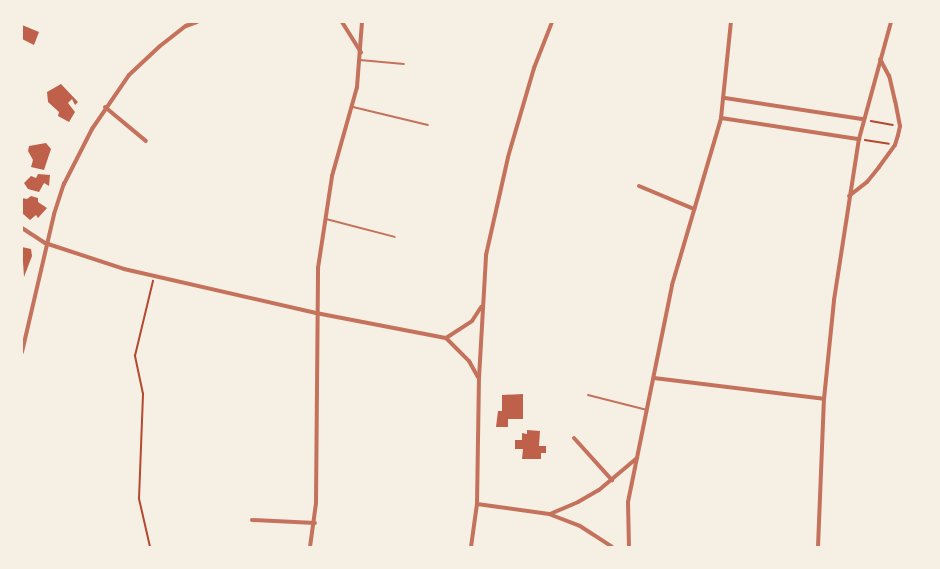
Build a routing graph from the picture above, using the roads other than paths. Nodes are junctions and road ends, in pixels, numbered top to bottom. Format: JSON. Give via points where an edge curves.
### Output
{"nodes":[{"id":1,"x":197,"y":22,"type":"edge"},
{"id":2,"x":342,"y":22,"type":"edge"},
{"id":3,"x":362,"y":22,"type":"edge"},
{"id":4,"x":552,"y":22,"type":"edge"},
{"id":5,"x":732,"y":22,"type":"edge"},
{"id":6,"x":891,"y":22,"type":"edge"},
{"id":7,"x":361,"y":53,"type":"junction"},
{"id":8,"x":880,"y":59,"type":"junction"},
{"id":9,"x":360,"y":60,"type":"junction"},
{"id":10,"x":404,"y":64,"type":"dead end"},
{"id":11,"x":725,"y":98,"type":"junction"},
{"id":12,"x":105,"y":107,"type":"junction"},
{"id":13,"x":353,"y":107,"type":"junction"},
{"id":14,"x":721,"y":118,"type":"junction"},
{"id":15,"x":863,"y":120,"type":"junction"},
{"id":16,"x":428,"y":125,"type":"dead end"},
{"id":17,"x":859,"y":139,"type":"junction"},
{"id":18,"x":146,"y":140,"type":"dead end"},
{"id":19,"x":639,"y":186,"type":"dead end"},
{"id":20,"x":848,"y":196,"type":"junction"},
{"id":21,"x":694,"y":209,"type":"junction"},
{"id":22,"x":324,"y":219,"type":"junction"},
{"id":23,"x":22,"y":228,"type":"edge"},
{"id":24,"x":395,"y":237,"type":"dead end"},
{"id":25,"x":45,"y":243,"type":"junction"},
{"id":26,"x":481,"y":307,"type":"junction"},
{"id":27,"x":316,"y":313,"type":"junction"},
{"id":28,"x":446,"y":338,"type":"junction"},
{"id":29,"x":22,"y":352,"type":"edge"},
{"id":30,"x":479,"y":378,"type":"junction"},
{"id":31,"x":654,"y":378,"type":"junction"},
{"id":32,"x":588,"y":396,"type":"dead end"},
{"id":33,"x":824,"y":400,"type":"junction"},
{"id":34,"x":647,"y":410,"type":"junction"},
{"id":35,"x":574,"y":438,"type":"dead end"},
{"id":36,"x":638,"y":457,"type":"junction"},
{"id":37,"x":612,"y":480,"type":"junction"},
{"id":38,"x":477,"y":504,"type":"junction"},
{"id":39,"x":549,"y":514,"type":"junction"},
{"id":40,"x":252,"y":520,"type":"dead end"},
{"id":41,"x":315,"y":524,"type":"junction"},
{"id":42,"x":310,"y":547,"type":"edge"},
{"id":43,"x":471,"y":547,"type":"edge"},
{"id":44,"x":612,"y":547,"type":"edge"},
{"id":45,"x":629,"y":547,"type":"edge"},
{"id":46,"x":818,"y":547,"type":"edge"}],
"edges":[{"from":1,"to":12,"type":"street","via":[[186,26],[142,62]]},
{"from":2,"to":7,"type":"street"},
{"from":3,"to":7,"type":"street"},
{"from":4,"to":26,"type":"street","via":[[534,68],[499,191],[486,254]]},
{"from":5,"to":11,"type":"street"},
{"from":6,"to":8,"type":"street"},
{"from":7,"to":9,"type":"street"},
{"from":8,"to":15,"type":"street"},
{"from":8,"to":20,"type":"street","via":[[889,76],[900,126],[895,145],[867,182]]},
{"from":9,"to":10,"type":"lane"},
{"from":9,"to":13,"type":"street"},
{"from":11,"to":14,"type":"street"},
{"from":11,"to":15,"type":"street"},
{"from":12,"to":18,"type":"street"},
{"from":12,"to":25,"type":"street","via":[[64,184]]},
{"from":13,"to":16,"type":"lane"},
{"from":13,"to":22,"type":"street","via":[[332,176]]},
{"from":14,"to":17,"type":"street"},
{"from":14,"to":21,"type":"street"},
{"from":15,"to":17,"type":"street"},
{"from":17,"to":20,"type":"street"},
{"from":19,"to":21,"type":"street"},
{"from":20,"to":33,"type":"street"},
{"from":21,"to":31,"type":"street","via":[[672,285]]},
{"from":22,"to":24,"type":"lane"},
{"from":22,"to":27,"type":"street"},
{"from":23,"to":25,"type":"street"},
{"from":25,"to":27,"type":"street","via":[[86,258],[154,276]]},
{"from":25,"to":29,"type":"street"},
{"from":26,"to":28,"type":"street","via":[[472,321]]},
{"from":26,"to":30,"type":"street"},
{"from":27,"to":28,"type":"street"},
{"from":27,"to":41,"type":"street"},
{"from":28,"to":30,"type":"street","via":[[469,361]]},
{"from":30,"to":38,"type":"street"},
{"from":31,"to":33,"type":"street"},
{"from":31,"to":34,"type":"street"},
{"from":32,"to":34,"type":"lane"},
{"from":33,"to":46,"type":"street"},
{"from":34,"to":36,"type":"street"},
{"from":35,"to":37,"type":"street"},
{"from":36,"to":37,"type":"street"},
{"from":36,"to":45,"type":"street","via":[[628,502]]},
{"from":37,"to":39,"type":"street","via":[[578,502]]},
{"from":38,"to":39,"type":"street"},
{"from":38,"to":43,"type":"street"},
{"from":39,"to":44,"type":"street","via":[[580,526]]},
{"from":40,"to":41,"type":"street"},
{"from":41,"to":42,"type":"street"}]}
